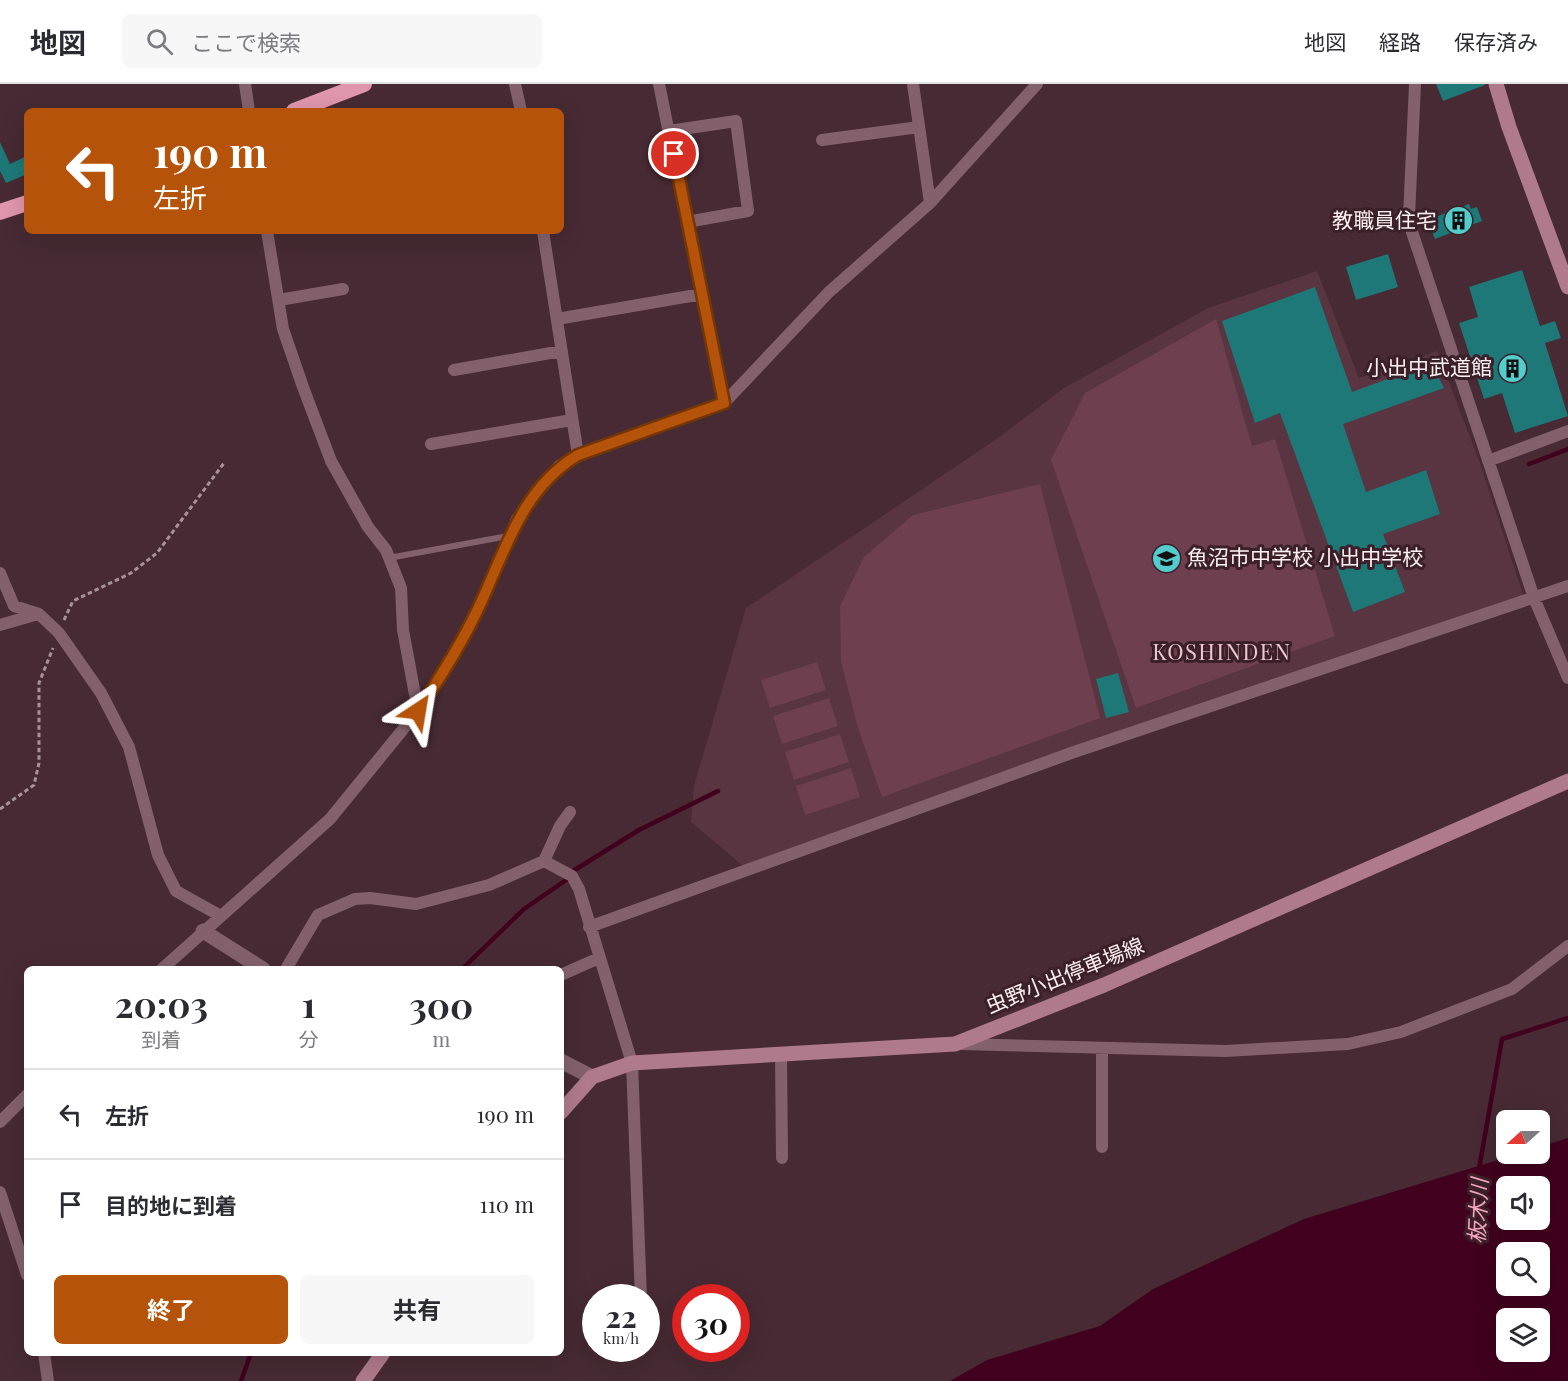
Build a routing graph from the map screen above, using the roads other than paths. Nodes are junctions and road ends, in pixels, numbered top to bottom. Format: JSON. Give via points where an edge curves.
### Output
{"nodes":[{"id":1,"x":245,"y":84,"type":"edge"},
{"id":2,"x":364,"y":84,"type":"edge"},
{"id":3,"x":515,"y":84,"type":"edge"},
{"id":4,"x":659,"y":84,"type":"edge"},
{"id":5,"x":913,"y":84,"type":"edge"},
{"id":6,"x":1037,"y":84,"type":"edge"},
{"id":7,"x":1415,"y":84,"type":"edge"},
{"id":8,"x":1497,"y":84,"type":"edge"},
{"id":9,"x":249,"y":108,"type":"edge"},
{"id":10,"x":302,"y":108,"type":"edge"},
{"id":11,"x":519,"y":108,"type":"edge"},
{"id":12,"x":919,"y":127,"type":"junction"},
{"id":13,"x":669,"y":131,"type":"junction"},
{"id":14,"x":822,"y":140,"type":"dead end"},
{"id":15,"x":930,"y":203,"type":"junction"},
{"id":16,"x":24,"y":204,"type":"edge"},
{"id":17,"x":0,"y":212,"type":"edge"},
{"id":18,"x":687,"y":222,"type":"junction"},
{"id":19,"x":268,"y":234,"type":"edge"},
{"id":20,"x":543,"y":234,"type":"edge"},
{"id":21,"x":1568,"y":287,"type":"edge"},
{"id":22,"x":344,"y":289,"type":"dead end"},
{"id":23,"x":702,"y":294,"type":"junction"},
{"id":24,"x":279,"y":300,"type":"junction"},
{"id":25,"x":557,"y":319,"type":"junction"},
{"id":26,"x":562,"y":351,"type":"junction"},
{"id":27,"x":453,"y":370,"type":"dead end"},
{"id":28,"x":724,"y":403,"type":"junction"},
{"id":29,"x":572,"y":420,"type":"junction"},
{"id":30,"x":1568,"y":431,"type":"edge"},
{"id":31,"x":431,"y":444,"type":"dead end"},
{"id":32,"x":578,"y":455,"type":"junction"},
{"id":33,"x":1488,"y":461,"type":"junction"},
{"id":34,"x":509,"y":536,"type":"junction"},
{"id":35,"x":389,"y":558,"type":"junction"},
{"id":36,"x":0,"y":573,"type":"edge"},
{"id":37,"x":1568,"y":586,"type":"edge"},
{"id":38,"x":1534,"y":598,"type":"junction"},
{"id":39,"x":39,"y":614,"type":"junction"},
{"id":40,"x":0,"y":625,"type":"edge"},
{"id":41,"x":1568,"y":678,"type":"edge"},
{"id":42,"x":418,"y":711,"type":"junction"},
{"id":43,"x":1568,"y":781,"type":"edge"},
{"id":44,"x":570,"y":812,"type":"dead end"},
{"id":45,"x":544,"y":861,"type":"junction"},
{"id":46,"x":219,"y":915,"type":"junction"},
{"id":47,"x":590,"y":927,"type":"junction"},
{"id":48,"x":203,"y":931,"type":"junction"},
{"id":49,"x":1568,"y":946,"type":"edge"},
{"id":50,"x":599,"y":958,"type":"junction"},
{"id":51,"x":165,"y":966,"type":"edge"},
{"id":52,"x":257,"y":966,"type":"edge"},
{"id":53,"x":288,"y":966,"type":"edge"},
{"id":54,"x":564,"y":973,"type":"edge"},
{"id":55,"x":955,"y":1044,"type":"junction"},
{"id":56,"x":1102,"y":1048,"type":"junction"},
{"id":57,"x":781,"y":1054,"type":"junction"},
{"id":58,"x":564,"y":1063,"type":"edge"},
{"id":59,"x":632,"y":1064,"type":"junction"},
{"id":60,"x":592,"y":1077,"type":"junction"},
{"id":61,"x":24,"y":1098,"type":"edge"},
{"id":62,"x":564,"y":1109,"type":"edge"},
{"id":63,"x":0,"y":1122,"type":"edge"},
{"id":64,"x":1102,"y":1147,"type":"dead end"},
{"id":65,"x":782,"y":1158,"type":"dead end"},
{"id":66,"x":0,"y":1192,"type":"edge"},
{"id":67,"x":24,"y":1262,"type":"edge"},
{"id":68,"x":640,"y":1284,"type":"edge"},
{"id":69,"x":44,"y":1356,"type":"edge"},
{"id":70,"x":380,"y":1356,"type":"edge"},
{"id":71,"x":48,"y":1381,"type":"edge"},
{"id":72,"x":363,"y":1381,"type":"edge"}],
"edges":[{"from":1,"to":9,"type":"street"},
{"from":2,"to":10,"type":"highway"},
{"from":3,"to":11,"type":"street"},
{"from":4,"to":13,"type":"street"},
{"from":5,"to":12,"type":"street"},
{"from":6,"to":15,"type":"street"},
{"from":7,"to":33,"type":"street","via":[[1409,217]]},
{"from":8,"to":21,"type":"main road"},
{"from":12,"to":14,"type":"street"},
{"from":12,"to":15,"type":"street"},
{"from":13,"to":18,"type":"street"},
{"from":13,"to":18,"type":"street","via":[[736,121],[748,211]]},
{"from":15,"to":28,"type":"street","via":[[829,292]]},
{"from":16,"to":17,"type":"highway"},
{"from":18,"to":23,"type":"street"},
{"from":19,"to":24,"type":"street"},
{"from":20,"to":25,"type":"street"},
{"from":22,"to":24,"type":"street"},
{"from":23,"to":25,"type":"street"},
{"from":23,"to":28,"type":"street"},
{"from":24,"to":35,"type":"street","via":[[283,328],[331,461]]},
{"from":25,"to":26,"type":"street"},
{"from":26,"to":27,"type":"street"},
{"from":26,"to":29,"type":"street"},
{"from":28,"to":32,"type":"street"},
{"from":29,"to":31,"type":"street"},
{"from":29,"to":32,"type":"street"},
{"from":30,"to":33,"type":"street"},
{"from":32,"to":34,"type":"street","via":[[559,466],[538,488]]},
{"from":33,"to":38,"type":"street"},
{"from":34,"to":35,"type":"lane"},
{"from":34,"to":42,"type":"street","via":[[452,659]]},
{"from":35,"to":42,"type":"street","via":[[401,588],[403,630]]},
{"from":36,"to":39,"type":"street","via":[[14,606]]},
{"from":37,"to":38,"type":"street"},
{"from":38,"to":41,"type":"street"},
{"from":38,"to":47,"type":"street","via":[[1077,751]]},
{"from":39,"to":40,"type":"street"},
{"from":39,"to":46,"type":"street","via":[[59,633],[102,693],[129,747],[158,855],[176,891]]},
{"from":42,"to":46,"type":"street","via":[[330,819]]},
{"from":43,"to":55,"type":"main road","name":"虫野小出停車場線","via":[[1104,985]]},
{"from":44,"to":45,"type":"street"},
{"from":45,"to":47,"type":"street","via":[[567,873],[579,890]]},
{"from":45,"to":53,"type":"street","via":[[489,885],[416,904],[355,899],[318,915]]},
{"from":46,"to":48,"type":"street"},
{"from":47,"to":50,"type":"street"},
{"from":48,"to":51,"type":"street"},
{"from":48,"to":52,"type":"street"},
{"from":49,"to":56,"type":"street","via":[[1512,989],[1401,1032],[1348,1044],[1226,1051]]},
{"from":50,"to":54,"type":"street"},
{"from":50,"to":59,"type":"street"},
{"from":55,"to":56,"type":"street"},
{"from":55,"to":57,"type":"main road","name":"虫野小出停車場線"},
{"from":56,"to":64,"type":"street"},
{"from":57,"to":59,"type":"main road","name":"虫野小出停車場線"},
{"from":57,"to":65,"type":"street"},
{"from":58,"to":60,"type":"street"},
{"from":59,"to":60,"type":"main road","name":"虫野小出停車場線"},
{"from":59,"to":68,"type":"street"},
{"from":60,"to":62,"type":"main road"},
{"from":61,"to":63,"type":"street"},
{"from":66,"to":67,"type":"street"},
{"from":69,"to":71,"type":"street"},
{"from":70,"to":72,"type":"main road"}]}
